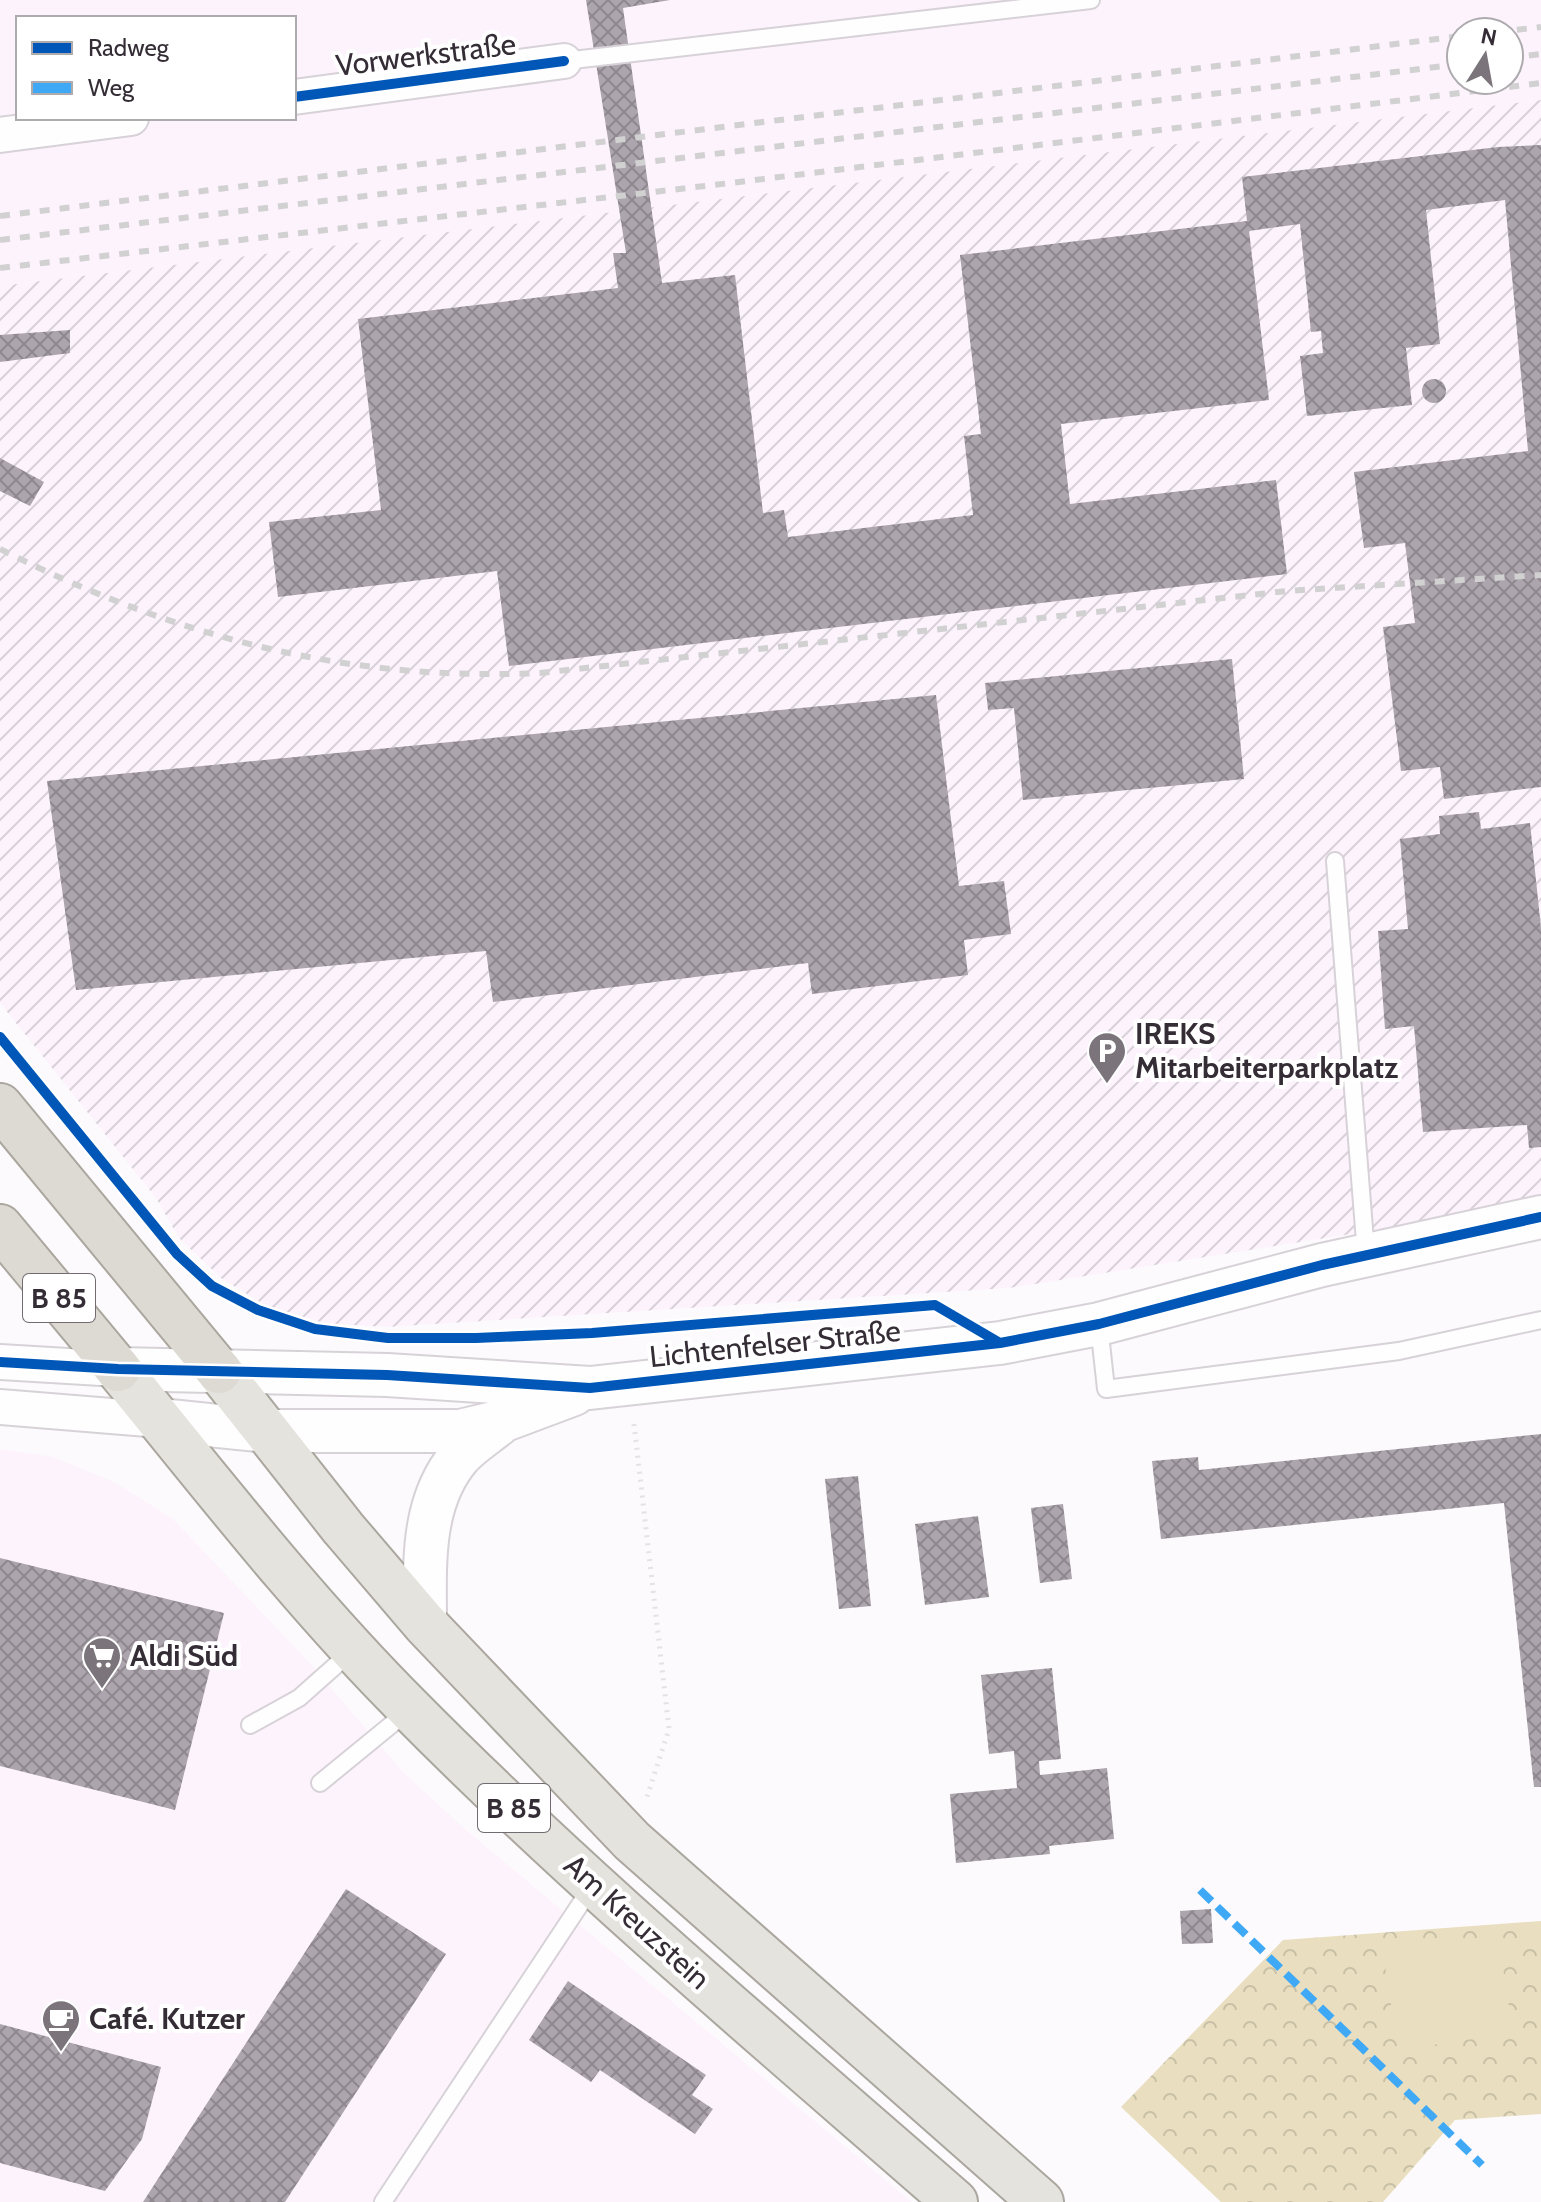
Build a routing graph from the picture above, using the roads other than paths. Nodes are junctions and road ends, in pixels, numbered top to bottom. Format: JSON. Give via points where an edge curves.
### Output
{"nodes":[{"id":1,"x":1091,"y":0,"type":"edge"},
{"id":2,"x":564,"y":61,"type":"joint"},
{"id":3,"x":296,"y":97,"type":"edge"},
{"id":4,"x":116,"y":120,"type":"edge"},
{"id":5,"x":0,"y":135,"type":"edge"},
{"id":6,"x":1335,"y":861,"type":"dead end"},
{"id":7,"x":0,"y":1106,"type":"edge"},
{"id":8,"x":1541,"y":1217,"type":"edge"},
{"id":9,"x":0,"y":1227,"type":"edge"},
{"id":10,"x":1366,"y":1255,"type":"junction"},
{"id":11,"x":1541,"y":1320,"type":"edge"},
{"id":12,"x":1099,"y":1324,"type":"junction"},
{"id":13,"x":0,"y":1362,"type":"edge"},
{"id":14,"x":118,"y":1369,"type":"junction"},
{"id":15,"x":219,"y":1371,"type":"junction"},
{"id":16,"x":609,"y":1386,"type":"junction"},
{"id":17,"x":0,"y":1407,"type":"edge"},
{"id":18,"x":160,"y":1420,"type":"junction"},
{"id":19,"x":502,"y":1421,"type":"junction"},
{"id":20,"x":266,"y":1431,"type":"junction"},
{"id":21,"x":425,"y":1624,"type":"junction"},
{"id":22,"x":353,"y":1650,"type":"junction"},
{"id":23,"x":410,"y":1710,"type":"junction"},
{"id":24,"x":250,"y":1725,"type":"dead end"},
{"id":25,"x":320,"y":1783,"type":"dead end"},
{"id":26,"x":594,"y":1884,"type":"junction"},
{"id":27,"x":383,"y":2202,"type":"edge"},
{"id":28,"x":955,"y":2202,"type":"edge"},
{"id":29,"x":1041,"y":2202,"type":"edge"}],
"edges":[{"from":1,"to":2,"type":"lane"},
{"from":2,"to":3,"type":"street","name":"Vorwerkstraße"},
{"from":4,"to":5,"type":"street"},
{"from":6,"to":10,"type":"lane"},
{"from":7,"to":15,"type":"highway","number":"B 85"},
{"from":8,"to":10,"type":"street","name":"Lichtenfelser Straße"},
{"from":9,"to":14,"type":"highway","number":"B 85"},
{"from":10,"to":12,"type":"street","name":"Lichtenfelser Straße"},
{"from":11,"to":12,"type":"lane","via":[[1399,1351],[1106,1389]]},
{"from":12,"to":16,"type":"street","name":"Lichtenfelser Straße","via":[[1000,1343]]},
{"from":13,"to":14,"type":"street","name":"Lichtenfelser Straße"},
{"from":14,"to":15,"type":"street","name":"Lichtenfelser Straße"},
{"from":14,"to":18,"type":"main road","name":"Am Kreuzstein","number":"B 85"},
{"from":15,"to":16,"type":"street","name":"Lichtenfelser Straße"},
{"from":15,"to":20,"type":"main road","name":"Am Kreuzstein","number":"B 85"},
{"from":16,"to":19,"type":"street","name":"Lichtenfelser Straße"},
{"from":17,"to":18,"type":"street","name":"Lichtenfelser Straße"},
{"from":18,"to":20,"type":"street","name":"Lichtenfelser Straße"},
{"from":18,"to":22,"type":"main road","name":"Am Kreuzstein","number":"B 85"},
{"from":19,"to":20,"type":"street","name":"Lichtenfelser Straße","via":[[460,1431]]},
{"from":19,"to":21,"type":"street","via":[[460,1456],[435,1497],[425,1542]]},
{"from":20,"to":21,"type":"main road","name":"Am Kreuzstein","number":"B 85"},
{"from":21,"to":29,"type":"main road","name":"Am Kreuzstein","number":"B 85","via":[[632,1841]]},
{"from":22,"to":23,"type":"main road","name":"Am Kreuzstein","number":"B 85"},
{"from":22,"to":24,"type":"lane","via":[[299,1698]]},
{"from":23,"to":25,"type":"lane"},
{"from":23,"to":26,"type":"main road","name":"Am Kreuzstein","number":"B 85"},
{"from":26,"to":27,"type":"lane"},
{"from":26,"to":28,"type":"main road","name":"Am Kreuzstein","number":"B 85"}]}
